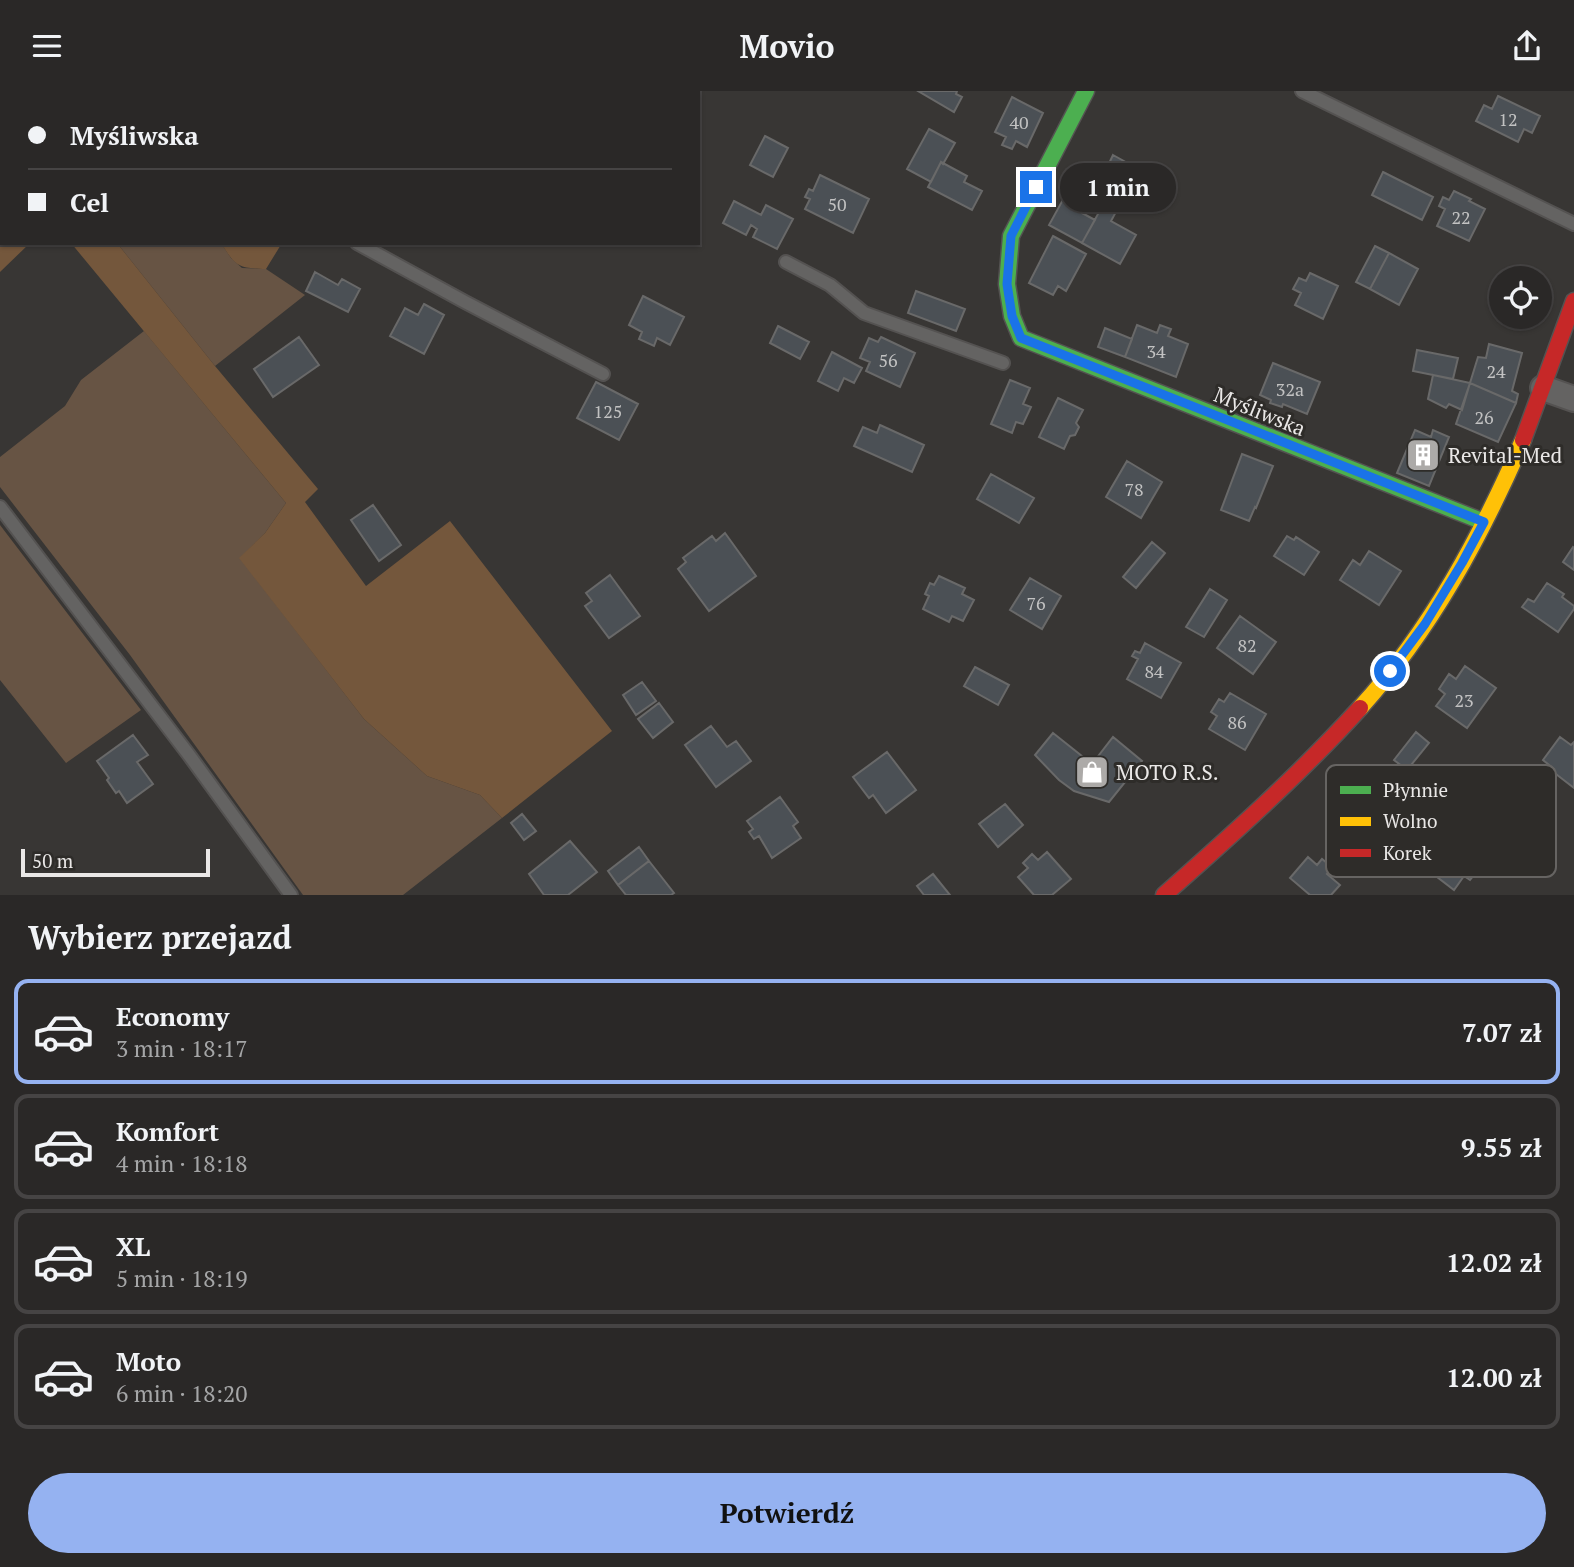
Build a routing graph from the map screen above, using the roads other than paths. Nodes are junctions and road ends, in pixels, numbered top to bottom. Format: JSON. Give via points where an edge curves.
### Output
{"nodes":[{"id":1,"x":1086,"y":91,"type":"edge"},
{"id":2,"x":1302,"y":91,"type":"edge"},
{"id":3,"x":1574,"y":224,"type":"edge"},
{"id":4,"x":361,"y":245,"type":"edge"},
{"id":5,"x":786,"y":262,"type":"dead end"},
{"id":6,"x":1574,"y":301,"type":"edge"},
{"id":7,"x":1003,"y":363,"type":"dead end"},
{"id":8,"x":603,"y":374,"type":"dead end"},
{"id":9,"x":1543,"y":388,"type":"junction"},
{"id":10,"x":1574,"y":399,"type":"edge"},
{"id":11,"x":0,"y":507,"type":"edge"},
{"id":12,"x":1484,"y":522,"type":"junction"},
{"id":13,"x":290,"y":895,"type":"edge"},
{"id":14,"x":1164,"y":895,"type":"edge"}],
"edges":[{"from":1,"to":12,"type":"street","name":"Myśliwska","via":[[1011,236],[1007,284],[1021,338]]},
{"from":2,"to":3,"type":"lane"},
{"from":4,"to":8,"type":"lane"},
{"from":5,"to":7,"type":"lane","via":[[830,285],[864,313]]},
{"from":6,"to":9,"type":"street"},
{"from":9,"to":10,"type":"street"},
{"from":9,"to":12,"type":"street"},
{"from":11,"to":13,"type":"lane"},
{"from":12,"to":14,"type":"street","via":[[1425,624],[1358,711]]}]}
